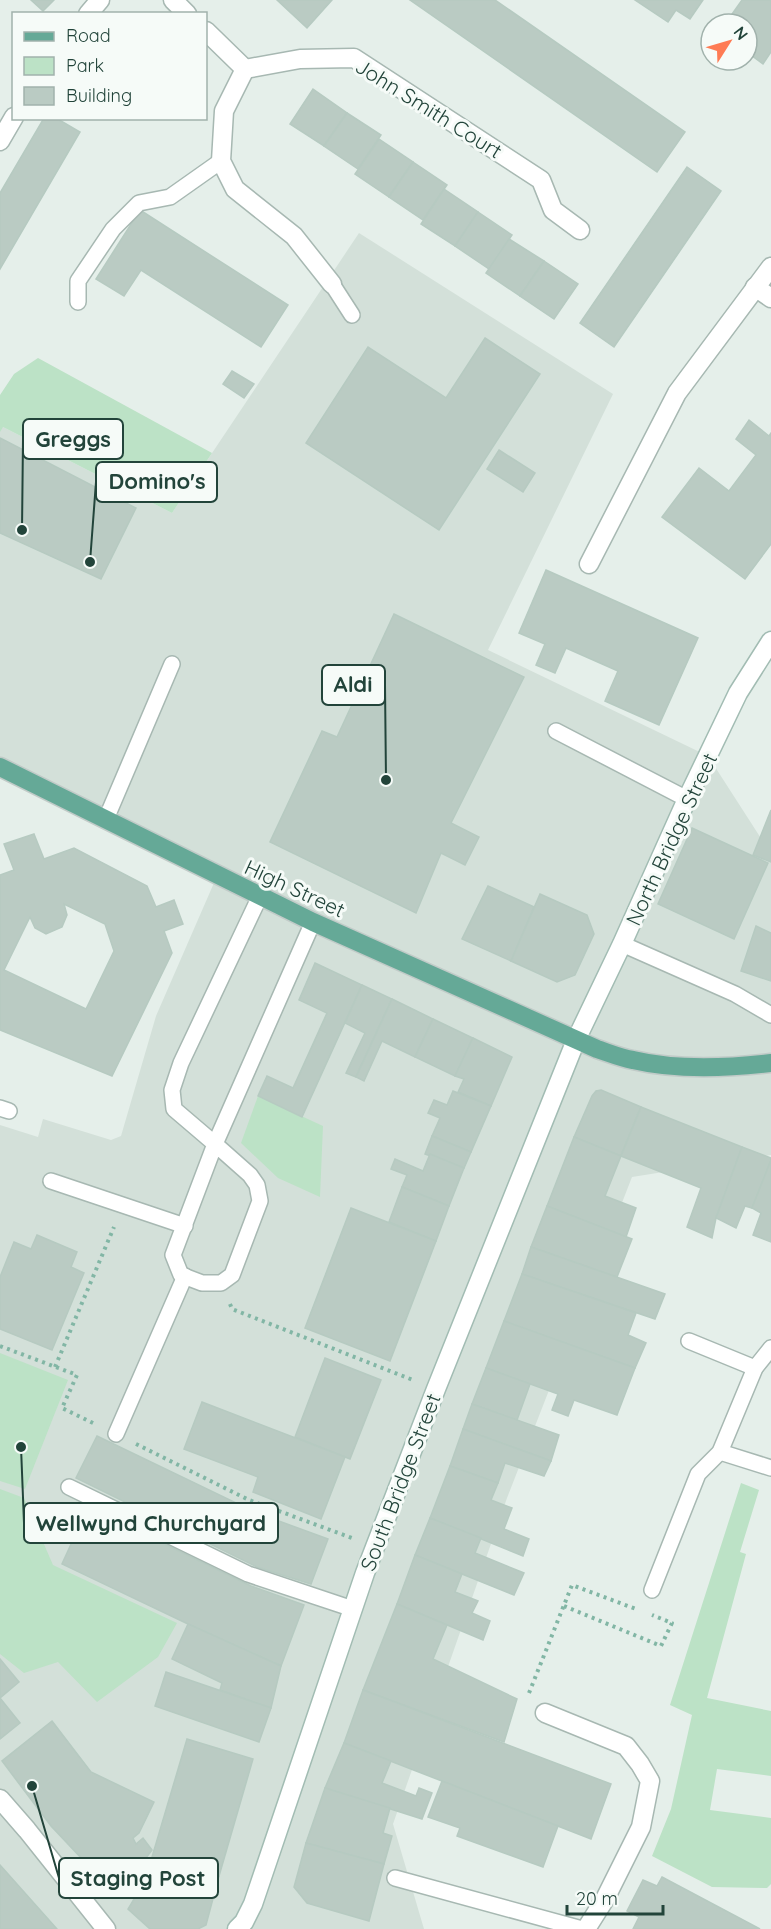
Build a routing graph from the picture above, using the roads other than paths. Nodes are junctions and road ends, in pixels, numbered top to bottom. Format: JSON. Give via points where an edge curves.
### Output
{"nodes":[{"id":1,"x":100,"y":0,"type":"edge"},
{"id":2,"x":173,"y":0,"type":"edge"},
{"id":3,"x":90,"y":12,"type":"edge"},
{"id":4,"x":185,"y":12,"type":"edge"},
{"id":5,"x":207,"y":32,"type":"edge"},
{"id":6,"x":245,"y":69,"type":"junction"},
{"id":7,"x":8,"y":118,"type":"edge"},
{"id":8,"x":0,"y":141,"type":"edge"},
{"id":9,"x":221,"y":160,"type":"junction"},
{"id":10,"x":580,"y":230,"type":"dead end"},
{"id":11,"x":771,"y":267,"type":"edge"},
{"id":12,"x":332,"y":284,"type":"joint"},
{"id":13,"x":755,"y":287,"type":"junction"},
{"id":14,"x":771,"y":298,"type":"edge"},
{"id":15,"x":78,"y":302,"type":"dead end"},
{"id":16,"x":352,"y":315,"type":"dead end"},
{"id":17,"x":589,"y":564,"type":"dead end"},
{"id":18,"x":771,"y":640,"type":"edge"},
{"id":19,"x":172,"y":664,"type":"dead end"},
{"id":20,"x":556,"y":731,"type":"dead end"},
{"id":21,"x":0,"y":767,"type":"edge"},
{"id":22,"x":687,"y":799,"type":"junction"},
{"id":23,"x":106,"y":819,"type":"junction"},
{"id":24,"x":260,"y":896,"type":"junction"},
{"id":25,"x":313,"y":922,"type":"junction"},
{"id":26,"x":622,"y":944,"type":"junction"},
{"id":27,"x":771,"y":1016,"type":"edge"},
{"id":28,"x":576,"y":1040,"type":"junction"},
{"id":29,"x":771,"y":1063,"type":"edge"},
{"id":30,"x":215,"y":1144,"type":"junction"},
{"id":31,"x":51,"y":1181,"type":"dead end"},
{"id":32,"x":185,"y":1226,"type":"junction"},
{"id":33,"x":185,"y":1276,"type":"junction"},
{"id":34,"x":689,"y":1341,"type":"dead end"},
{"id":35,"x":771,"y":1348,"type":"edge"},
{"id":36,"x":755,"y":1368,"type":"junction"},
{"id":37,"x":116,"y":1434,"type":"road end"},
{"id":38,"x":720,"y":1452,"type":"junction"},
{"id":39,"x":771,"y":1468,"type":"edge"},
{"id":40,"x":69,"y":1487,"type":"dead end"},
{"id":41,"x":652,"y":1590,"type":"road end"},
{"id":42,"x":353,"y":1609,"type":"junction"},
{"id":43,"x":545,"y":1713,"type":"road end"},
{"id":44,"x":0,"y":1799,"type":"edge"},
{"id":45,"x":395,"y":1878,"type":"dead end"},
{"id":46,"x":106,"y":1929,"type":"edge"},
{"id":47,"x":237,"y":1929,"type":"edge"},
{"id":48,"x":584,"y":1929,"type":"edge"}],
"edges":[{"from":1,"to":3,"type":"street"},
{"from":2,"to":4,"type":"street"},
{"from":5,"to":6,"type":"street"},
{"from":6,"to":9,"type":"street","via":[[224,111]]},
{"from":6,"to":10,"type":"street","name":"John Smith Court","via":[[300,58],[354,58],[541,180],[553,210]]},
{"from":7,"to":8,"type":"street"},
{"from":9,"to":12,"type":"street","via":[[235,189],[294,236]]},
{"from":9,"to":15,"type":"lane","via":[[170,198],[139,203],[113,229],[78,281]]},
{"from":11,"to":13,"type":"street"},
{"from":12,"to":16,"type":"lane"},
{"from":13,"to":14,"type":"street"},
{"from":13,"to":17,"type":"street","via":[[677,393]]},
{"from":18,"to":22,"type":"street","name":"North Bridge Street","via":[[738,693]]},
{"from":19,"to":23,"type":"lane"},
{"from":20,"to":22,"type":"lane"},
{"from":21,"to":23,"type":"main road","name":"High Street"},
{"from":22,"to":26,"type":"street","name":"North Bridge Street"},
{"from":23,"to":24,"type":"main road","name":"High Street"},
{"from":24,"to":25,"type":"main road","name":"High Street"},
{"from":24,"to":30,"type":"lane","via":[[181,1062],[172,1090],[174,1109]]},
{"from":25,"to":28,"type":"main road","name":"High Street"},
{"from":25,"to":30,"type":"lane"},
{"from":26,"to":27,"type":"lane","via":[[735,994]]},
{"from":26,"to":28,"type":"street","name":"North Bridge Street"},
{"from":28,"to":29,"type":"main road","name":"High Street","via":[[632,1060],[670,1066]]},
{"from":28,"to":42,"type":"street","name":"South Bridge Street"},
{"from":30,"to":32,"type":"lane"},
{"from":30,"to":33,"type":"lane","via":[[250,1174],[260,1201],[232,1275],[221,1283],[202,1283]]},
{"from":31,"to":32,"type":"lane"},
{"from":32,"to":33,"type":"lane","via":[[173,1255]]},
{"from":33,"to":37,"type":"lane"},
{"from":34,"to":36,"type":"lane"},
{"from":35,"to":36,"type":"lane"},
{"from":36,"to":38,"type":"lane"},
{"from":38,"to":39,"type":"lane"},
{"from":38,"to":41,"type":"lane","via":[[698,1474]]},
{"from":40,"to":42,"type":"lane","via":[[248,1574]]},
{"from":42,"to":47,"type":"street","name":"South Bridge Street","via":[[252,1904]]},
{"from":43,"to":48,"type":"street","via":[[626,1746],[650,1781],[641,1827],[605,1899]]},
{"from":44,"to":46,"type":"street"},
{"from":45,"to":48,"type":"lane"}]}
